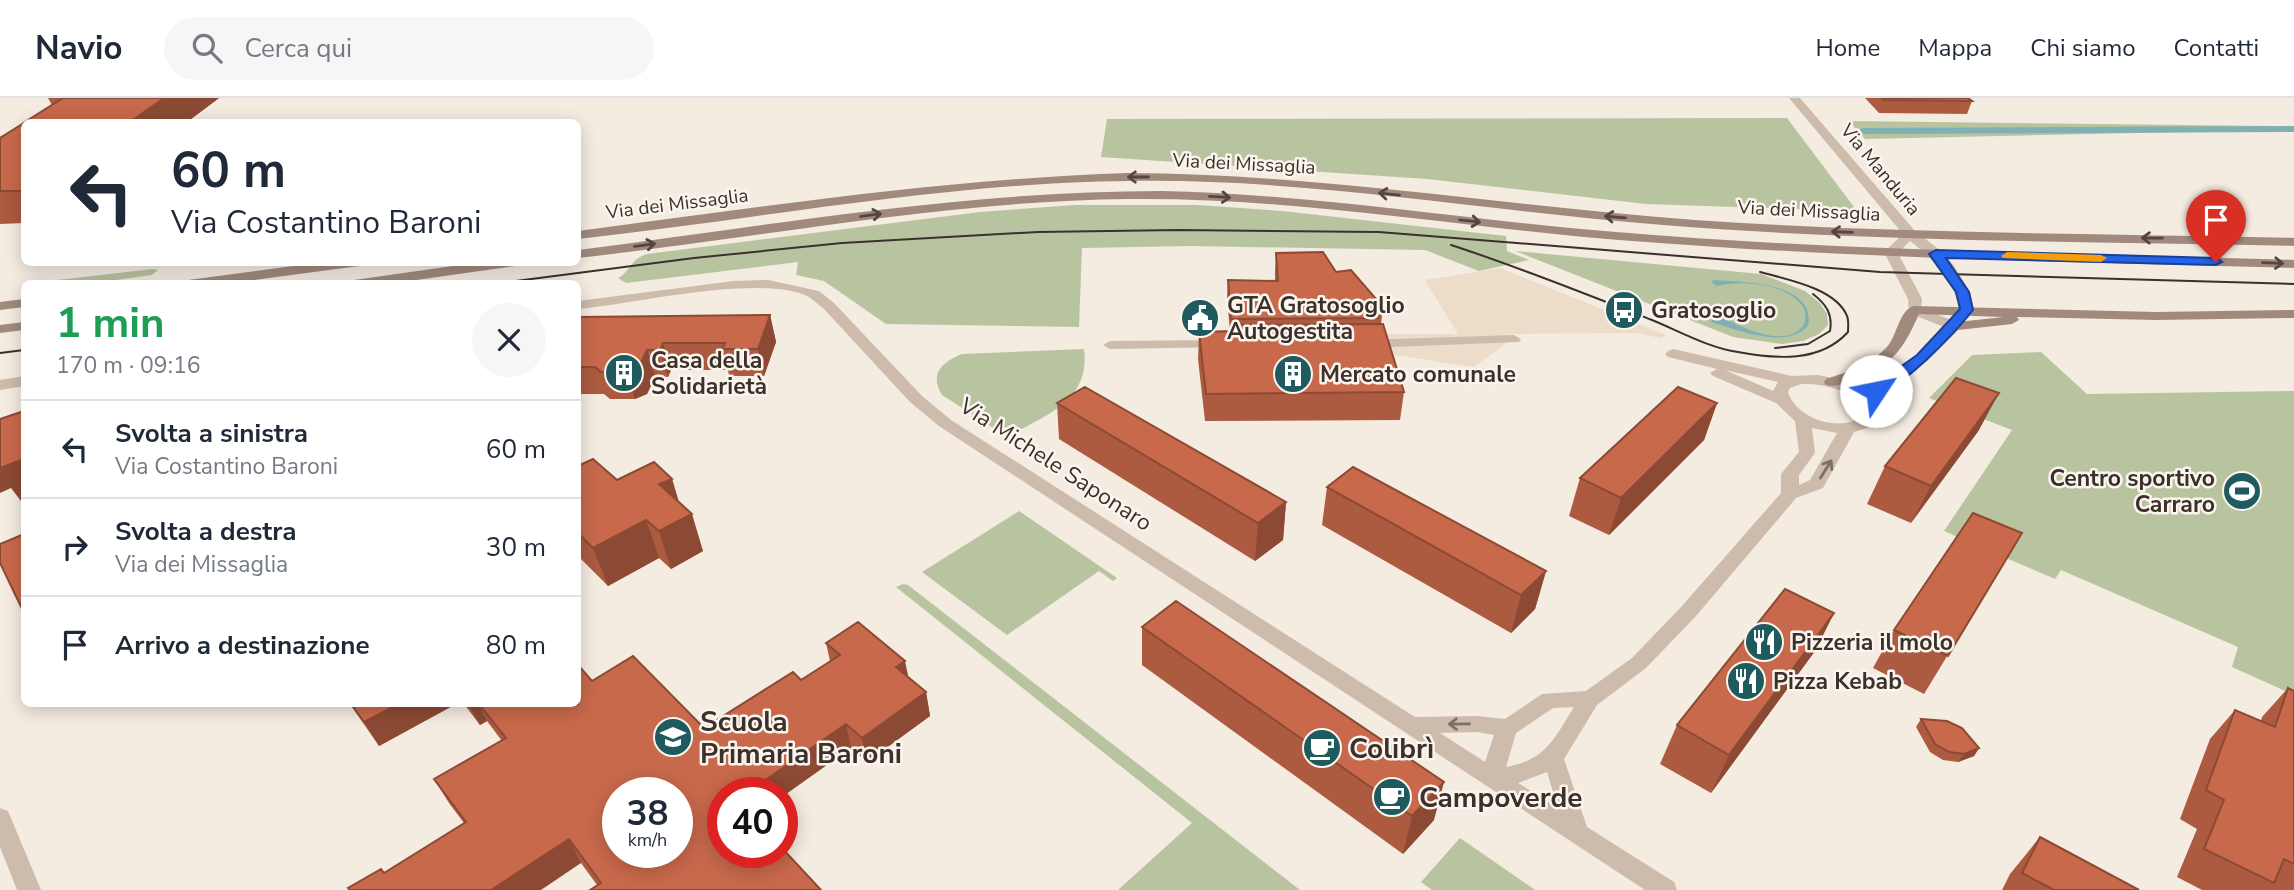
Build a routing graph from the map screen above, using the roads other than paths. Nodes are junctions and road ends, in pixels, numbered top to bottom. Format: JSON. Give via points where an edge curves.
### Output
{"nodes":[{"id":1,"x":1794,"y":98,"type":"edge"},
{"id":2,"x":1910,"y":234,"type":"junction"},
{"id":3,"x":581,"y":235,"type":"edge"},
{"id":4,"x":2294,"y":242,"type":"edge"},
{"id":5,"x":1891,"y":252,"type":"junction"},
{"id":6,"x":581,"y":254,"type":"edge"},
{"id":7,"x":1936,"y":254,"type":"junction"},
{"id":8,"x":2294,"y":264,"type":"edge"},
{"id":9,"x":328,"y":266,"type":"edge"},
{"id":10,"x":486,"y":266,"type":"edge"},
{"id":11,"x":219,"y":280,"type":"edge"},
{"id":12,"x":383,"y":280,"type":"edge"},
{"id":13,"x":21,"y":303,"type":"edge"},
{"id":14,"x":581,"y":305,"type":"edge"},
{"id":15,"x":0,"y":306,"type":"edge"},
{"id":16,"x":1914,"y":310,"type":"junction"},
{"id":17,"x":1967,"y":310,"type":"junction"},
{"id":18,"x":2294,"y":314,"type":"edge"},
{"id":19,"x":2156,"y":316,"type":"junction"},
{"id":20,"x":21,"y":326,"type":"edge"},
{"id":21,"x":1954,"y":326,"type":"junction"},
{"id":22,"x":0,"y":329,"type":"edge"},
{"id":23,"x":1514,"y":339,"type":"dead end"},
{"id":24,"x":1235,"y":344,"type":"edge"},
{"id":25,"x":1346,"y":344,"type":"edge"},
{"id":26,"x":1110,"y":345,"type":"dead end"},
{"id":27,"x":21,"y":381,"type":"edge"},
{"id":28,"x":1793,"y":381,"type":"junction"},
{"id":29,"x":1832,"y":382,"type":"junction"},
{"id":30,"x":0,"y":384,"type":"edge"},
{"id":31,"x":1781,"y":400,"type":"junction"},
{"id":32,"x":1865,"y":401,"type":"junction"},
{"id":33,"x":1803,"y":419,"type":"junction"},
{"id":34,"x":1849,"y":428,"type":"junction"},
{"id":35,"x":1790,"y":494,"type":"junction"},
{"id":36,"x":1590,"y":699,"type":"junction"},
{"id":37,"x":1410,"y":725,"type":"junction"},
{"id":38,"x":1508,"y":728,"type":"junction"},
{"id":39,"x":1553,"y":758,"type":"junction"},
{"id":40,"x":1493,"y":778,"type":"junction"},
{"id":41,"x":0,"y":818,"type":"edge"},
{"id":42,"x":1577,"y":832,"type":"junction"},
{"id":43,"x":29,"y":890,"type":"edge"},
{"id":44,"x":1665,"y":890,"type":"edge"}],
"edges":[{"from":1,"to":2,"type":"street","name":"Via Manduria"},
{"from":2,"to":3,"type":"main road","name":"Via dei Missaglia","one_way":true,"via":[[1544,211],[1272,180],[1131,177],[1009,181]]},
{"from":4,"to":2,"type":"main road","name":"Via dei Missaglia","one_way":true},
{"from":2,"to":5,"type":"street","name":"Via dei Missaglia"},
{"from":2,"to":7,"type":"street","name":"Via dei Missaglia"},
{"from":6,"to":5,"type":"main road","name":"Via dei Missaglia","one_way":true,"via":[[971,203],[1151,194],[1329,206],[1617,236]]},
{"from":5,"to":7,"type":"main road","name":"Via dei Missaglia"},
{"from":5,"to":16,"type":"street","via":[[1914,299]]},
{"from":7,"to":8,"type":"main road","name":"Via dei Missaglia","one_way":true},
{"from":7,"to":17,"type":"street","via":[[1963,292]]},
{"from":9,"to":11,"type":"main road"},
{"from":10,"to":12,"type":"main road"},
{"from":13,"to":15,"type":"main road"},
{"from":14,"to":37,"type":"street","name":"Via Michele Saponaro","via":[[734,285],[783,286],[814,294],[945,423]]},
{"from":16,"to":17,"type":"main road"},
{"from":16,"to":21,"type":"street"},
{"from":16,"to":29,"type":"main road","via":[[1903,336],[1879,362]]},
{"from":17,"to":19,"type":"main road"},
{"from":17,"to":21,"type":"street"},
{"from":18,"to":19,"type":"main road"},
{"from":19,"to":21,"type":"main road","via":[[2094,323],[2014,320]]},
{"from":20,"to":22,"type":"main road"},
{"from":21,"to":32,"type":"main road","via":[[1922,358]]},
{"from":23,"to":25,"type":"street"},
{"from":24,"to":26,"type":"street"},
{"from":27,"to":30,"type":"street"},
{"from":28,"to":29,"type":"street"},
{"from":28,"to":31,"type":"street","via":[[1780,389]]},
{"from":28,"to":31,"type":"street","via":[[1672,354]]},
{"from":29,"to":32,"type":"street"},
{"from":31,"to":33,"type":"street"},
{"from":32,"to":34,"type":"street","via":[[1871,409],[1869,421]]},
{"from":33,"to":34,"type":"street"},
{"from":33,"to":35,"type":"street","via":[[1807,453],[1790,474]]},
{"from":35,"to":34,"type":"street","one_way":true,"via":[[1817,484]]},
{"from":35,"to":36,"type":"street","via":[[1639,663]]},
{"from":36,"to":38,"type":"street","via":[[1549,700]]},
{"from":36,"to":39,"type":"street"},
{"from":38,"to":37,"type":"street","one_way":true},
{"from":37,"to":40,"type":"street","name":"Via Michele Saponaro"},
{"from":38,"to":40,"type":"street"},
{"from":39,"to":40,"type":"street","via":[[1524,773]]},
{"from":39,"to":42,"type":"street"},
{"from":40,"to":42,"type":"street","name":"Via Michele Saponaro"},
{"from":41,"to":43,"type":"street"},
{"from":42,"to":44,"type":"street","name":"Via Michele Saponaro"}]}
